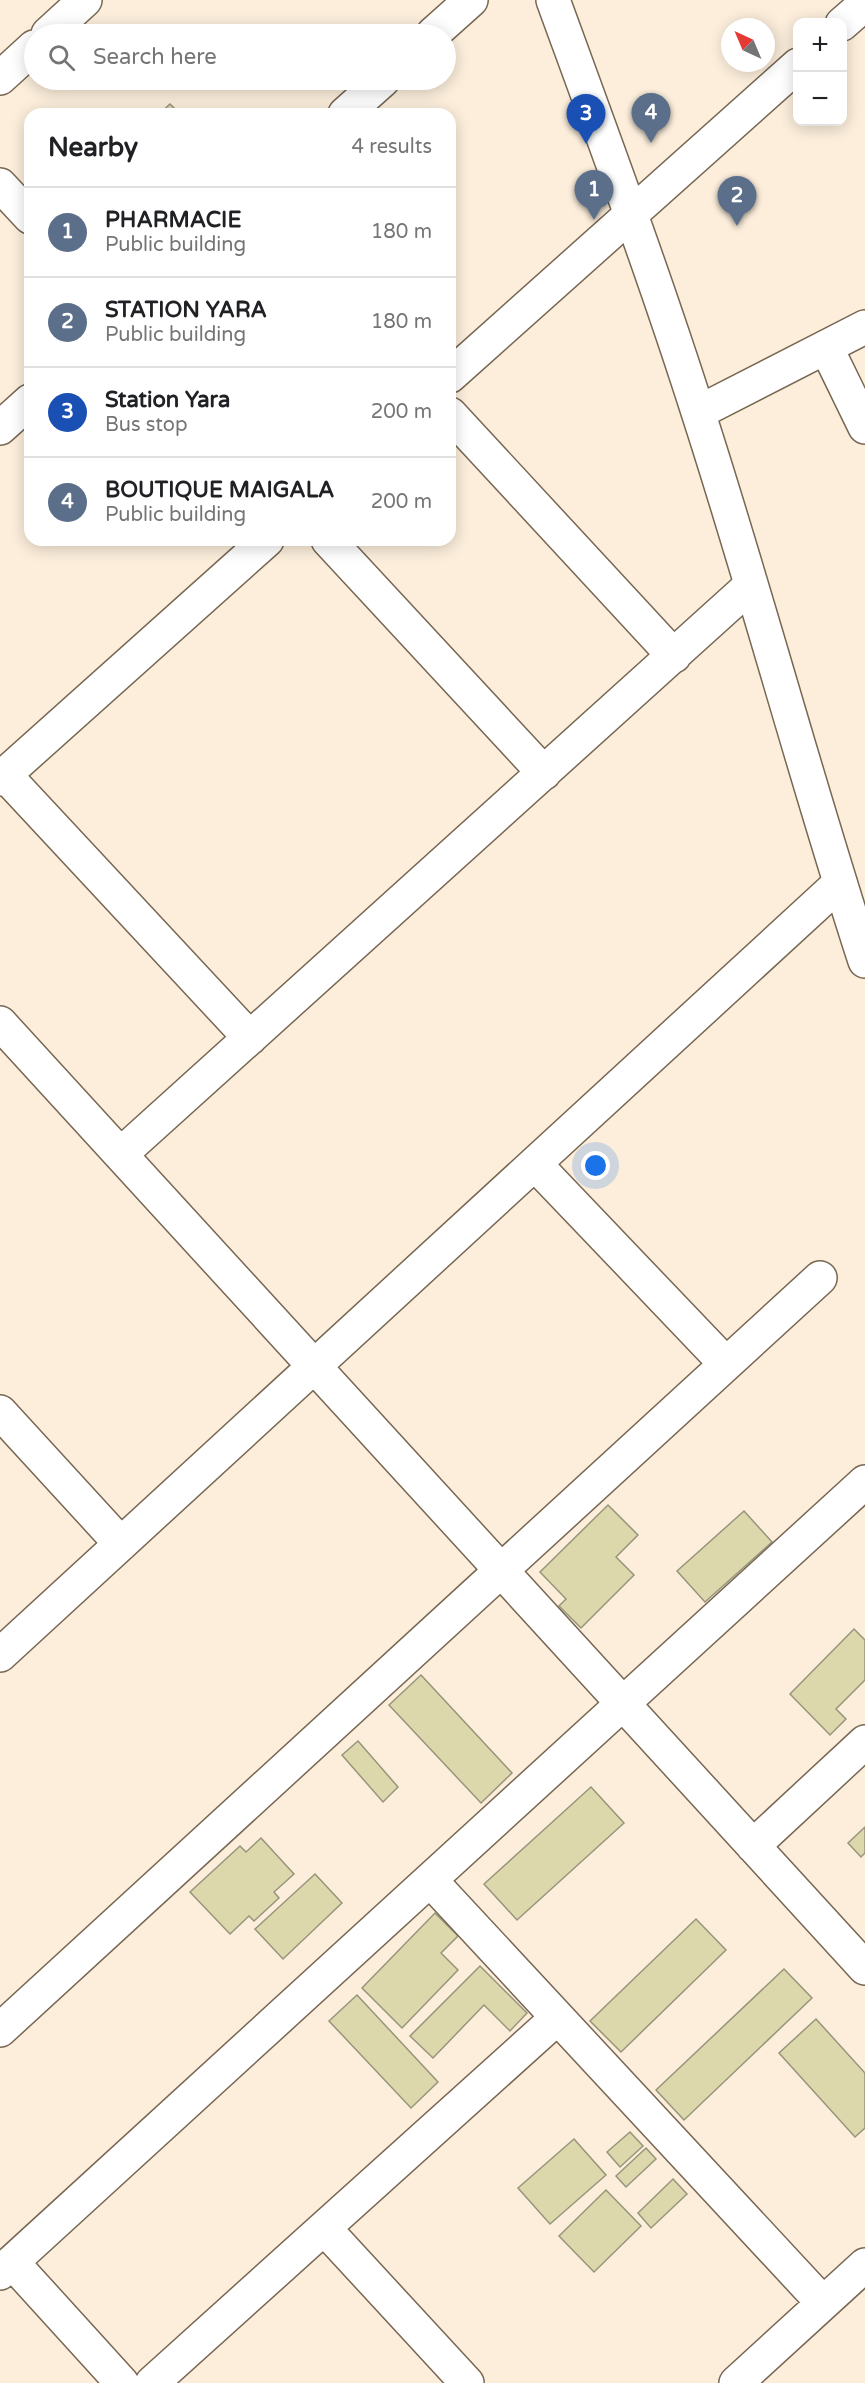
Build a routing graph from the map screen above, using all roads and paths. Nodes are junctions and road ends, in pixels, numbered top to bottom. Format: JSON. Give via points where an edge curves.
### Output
{"nodes":[{"id":1,"x":85,"y":0,"type":"edge"},
{"id":2,"x":471,"y":0,"type":"edge"},
{"id":3,"x":554,"y":0,"type":"edge"},
{"id":4,"x":865,"y":4,"type":"edge"},
{"id":5,"x":847,"y":20,"type":"edge"},
{"id":6,"x":59,"y":24,"type":"edge"},
{"id":7,"x":444,"y":24,"type":"edge"},
{"id":8,"x":24,"y":55,"type":"edge"},
{"id":9,"x":793,"y":68,"type":"edge"},
{"id":10,"x":0,"y":78,"type":"edge"},
{"id":11,"x":373,"y":90,"type":"edge"},
{"id":12,"x":352,"y":108,"type":"edge"},
{"id":13,"x":0,"y":185,"type":"edge"},
{"id":14,"x":24,"y":211,"type":"edge"},
{"id":15,"x":631,"y":214,"type":"junction"},
{"id":16,"x":865,"y":327,"type":"edge"},
{"id":17,"x":826,"y":347,"type":"junction"},
{"id":18,"x":456,"y":371,"type":"edge"},
{"id":19,"x":24,"y":406,"type":"edge"},
{"id":20,"x":699,"y":412,"type":"junction"},
{"id":21,"x":456,"y":420,"type":"edge"},
{"id":22,"x":865,"y":427,"type":"edge"},
{"id":23,"x":0,"y":428,"type":"edge"},
{"id":24,"x":260,"y":546,"type":"edge"},
{"id":25,"x":334,"y":546,"type":"edge"},
{"id":26,"x":750,"y":586,"type":"junction"},
{"id":27,"x":674,"y":656,"type":"junction"},
{"id":28,"x":544,"y":773,"type":"junction"},
{"id":29,"x":2,"y":777,"type":"edge"},
{"id":30,"x":840,"y":883,"type":"junction"},
{"id":31,"x":865,"y":962,"type":"edge"},
{"id":32,"x":0,"y":1023,"type":"edge"},
{"id":33,"x":250,"y":1038,"type":"junction"},
{"id":34,"x":121,"y":1155,"type":"junction"},
{"id":35,"x":535,"y":1164,"type":"junction"},
{"id":36,"x":820,"y":1278,"type":"dead end"},
{"id":37,"x":726,"y":1364,"type":"junction"},
{"id":38,"x":315,"y":1366,"type":"junction"},
{"id":39,"x":0,"y":1412,"type":"edge"},
{"id":40,"x":865,"y":1482,"type":"edge"},
{"id":41,"x":121,"y":1544,"type":"junction"},
{"id":42,"x":501,"y":1570,"type":"junction"},
{"id":43,"x":0,"y":1655,"type":"edge"},
{"id":44,"x":623,"y":1704,"type":"junction"},
{"id":45,"x":865,"y":1742,"type":"edge"},
{"id":46,"x":753,"y":1846,"type":"junction"},
{"id":47,"x":430,"y":1881,"type":"junction"},
{"id":48,"x":865,"y":1968,"type":"edge"},
{"id":49,"x":557,"y":2018,"type":"junction"},
{"id":50,"x":0,"y":2030,"type":"edge"},
{"id":51,"x":324,"y":2228,"type":"junction"},
{"id":52,"x":865,"y":2265,"type":"edge"},
{"id":53,"x":6,"y":2268,"type":"edge"},
{"id":54,"x":823,"y":2303,"type":"junction"},
{"id":55,"x":122,"y":2383,"type":"edge"},
{"id":56,"x":152,"y":2383,"type":"edge"},
{"id":57,"x":467,"y":2383,"type":"edge"},
{"id":58,"x":736,"y":2383,"type":"edge"}],
"edges":[{"from":1,"to":6,"type":"street"},
{"from":2,"to":7,"type":"street"},
{"from":3,"to":15,"type":"street"},
{"from":4,"to":5,"type":"street"},
{"from":8,"to":10,"type":"street"},
{"from":9,"to":15,"type":"street"},
{"from":11,"to":12,"type":"street"},
{"from":13,"to":14,"type":"street"},
{"from":15,"to":18,"type":"street"},
{"from":15,"to":20,"type":"street"},
{"from":16,"to":17,"type":"street"},
{"from":17,"to":20,"type":"street"},
{"from":17,"to":22,"type":"street"},
{"from":19,"to":23,"type":"street"},
{"from":20,"to":26,"type":"street"},
{"from":21,"to":27,"type":"street"},
{"from":24,"to":29,"type":"street"},
{"from":25,"to":28,"type":"street"},
{"from":26,"to":27,"type":"street"},
{"from":26,"to":30,"type":"street"},
{"from":27,"to":28,"type":"street"},
{"from":28,"to":33,"type":"street"},
{"from":29,"to":33,"type":"street"},
{"from":30,"to":31,"type":"street"},
{"from":30,"to":35,"type":"street"},
{"from":32,"to":34,"type":"street"},
{"from":33,"to":34,"type":"street"},
{"from":34,"to":38,"type":"street"},
{"from":35,"to":37,"type":"street"},
{"from":35,"to":38,"type":"street"},
{"from":36,"to":37,"type":"street"},
{"from":37,"to":42,"type":"street"},
{"from":38,"to":41,"type":"street"},
{"from":38,"to":42,"type":"street"},
{"from":39,"to":41,"type":"street"},
{"from":40,"to":44,"type":"street"},
{"from":41,"to":43,"type":"street"},
{"from":42,"to":44,"type":"street"},
{"from":42,"to":50,"type":"street"},
{"from":44,"to":46,"type":"street"},
{"from":44,"to":47,"type":"street"},
{"from":45,"to":46,"type":"street"},
{"from":46,"to":48,"type":"street"},
{"from":47,"to":49,"type":"street"},
{"from":47,"to":53,"type":"street"},
{"from":49,"to":51,"type":"street"},
{"from":49,"to":54,"type":"street"},
{"from":51,"to":56,"type":"street"},
{"from":51,"to":57,"type":"street"},
{"from":52,"to":54,"type":"street"},
{"from":53,"to":55,"type":"street"},
{"from":54,"to":58,"type":"street"}]}
